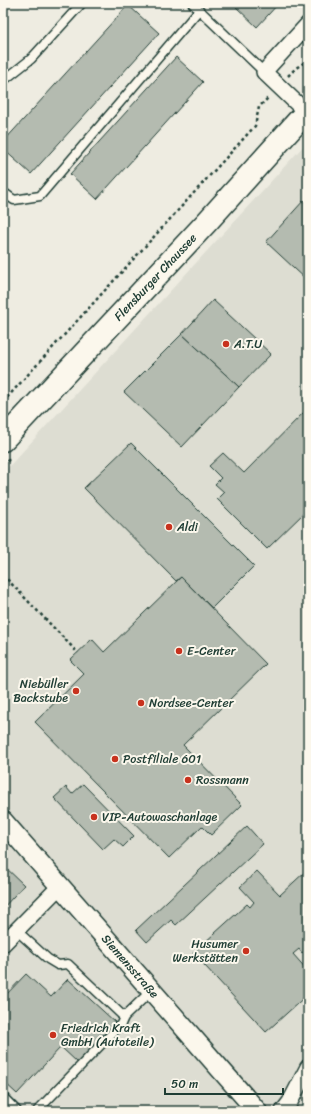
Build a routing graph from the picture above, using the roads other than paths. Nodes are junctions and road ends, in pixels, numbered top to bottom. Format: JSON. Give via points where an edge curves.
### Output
{"nodes":[{"id":1,"x":82,"y":3,"type":"edge"},
{"id":2,"x":192,"y":3,"type":"edge"},
{"id":3,"x":199,"y":10,"type":"junction"},
{"id":4,"x":308,"y":24,"type":"edge"},
{"id":5,"x":264,"y":72,"type":"junction"},
{"id":6,"x":3,"y":81,"type":"edge"},
{"id":7,"x":307,"y":111,"type":"edge"},
{"id":8,"x":3,"y":192,"type":"edge"},
{"id":9,"x":3,"y":440,"type":"edge"},
{"id":10,"x":3,"y":821,"type":"edge"},
{"id":11,"x":60,"y":886,"type":"junction"},
{"id":12,"x":16,"y":930,"type":"junction"},
{"id":13,"x":3,"y":944,"type":"edge"},
{"id":14,"x":151,"y":991,"type":"junction"},
{"id":15,"x":124,"y":1017,"type":"junction"},
{"id":16,"x":308,"y":1067,"type":"edge"},
{"id":17,"x":3,"y":1097,"type":"edge"},
{"id":18,"x":17,"y":1111,"type":"edge"},
{"id":19,"x":37,"y":1111,"type":"edge"},
{"id":20,"x":257,"y":1111,"type":"edge"},
{"id":21,"x":283,"y":1111,"type":"edge"}],
"edges":[{"from":1,"to":6,"type":"lane","via":[[31,59]]},
{"from":2,"to":3,"type":"lane"},
{"from":3,"to":5,"type":"lane"},
{"from":3,"to":8,"type":"lane","via":[[40,196],[14,200]]},
{"from":4,"to":5,"type":"street"},
{"from":5,"to":7,"type":"street","name":"Flensburger Chaussee"},
{"from":7,"to":9,"type":"main road","name":"Flensburger Chaussee"},
{"from":10,"to":11,"type":"street","name":"Siemensstraße"},
{"from":11,"to":12,"type":"street"},
{"from":11,"to":14,"type":"street","name":"Siemensstraße"},
{"from":12,"to":13,"type":"street"},
{"from":12,"to":15,"type":"lane","via":[[48,959],[58,965],[68,964]]},
{"from":14,"to":15,"type":"lane"},
{"from":14,"to":20,"type":"street","name":"Siemensstraße"},
{"from":15,"to":19,"type":"lane","via":[[121,1024]]},
{"from":16,"to":21,"type":"street"},
{"from":17,"to":18,"type":"lane"}]}
